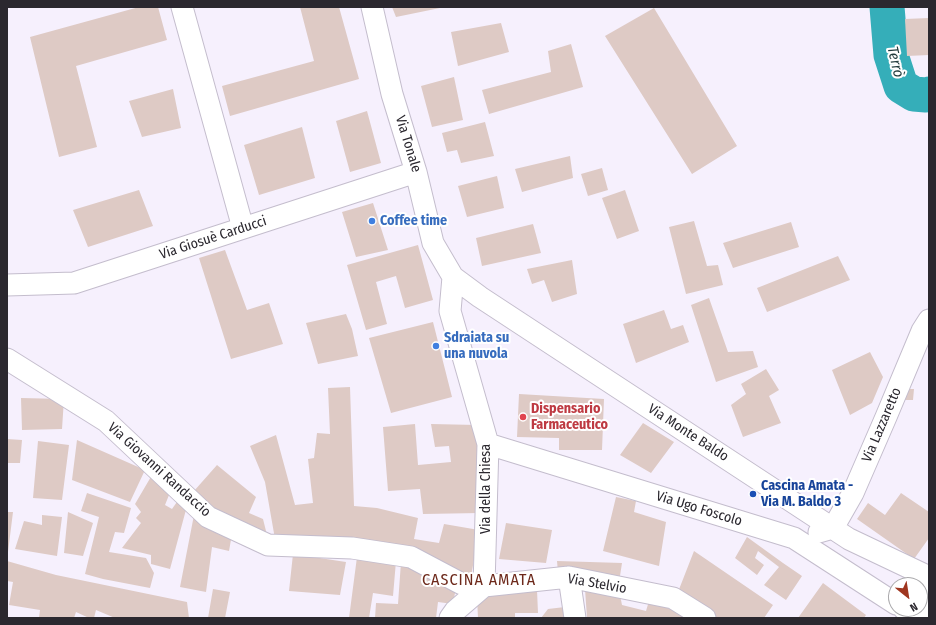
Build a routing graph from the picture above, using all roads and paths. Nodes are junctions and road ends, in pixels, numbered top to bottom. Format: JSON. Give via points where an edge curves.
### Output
{"nodes":[{"id":1,"x":182,"y":7,"type":"edge"},
{"id":2,"x":372,"y":7,"type":"edge"},
{"id":3,"x":416,"y":172,"type":"junction"},
{"id":4,"x":243,"y":228,"type":"junction"},
{"id":5,"x":454,"y":278,"type":"junction"},
{"id":6,"x":7,"y":285,"type":"edge"},
{"id":7,"x":929,"y":320,"type":"edge"},
{"id":8,"x":7,"y":359,"type":"edge"},
{"id":9,"x":488,"y":444,"type":"junction"},
{"id":10,"x":833,"y":528,"type":"junction"},
{"id":11,"x":794,"y":538,"type":"junction"},
{"id":12,"x":926,"y":575,"type":"edge"},
{"id":13,"x":570,"y":577,"type":"junction"},
{"id":14,"x":484,"y":586,"type":"junction"},
{"id":15,"x":888,"y":599,"type":"edge"},
{"id":16,"x":450,"y":618,"type":"edge"},
{"id":17,"x":575,"y":618,"type":"edge"},
{"id":18,"x":705,"y":618,"type":"edge"},
{"id":19,"x":929,"y":618,"type":"edge"}],
"edges":[{"from":1,"to":4,"type":"street"},
{"from":2,"to":3,"type":"street","name":"Via Tonale","via":[[392,94]]},
{"from":3,"to":4,"type":"street","name":"Via Giosuè Carducci"},
{"from":3,"to":5,"type":"street","name":"Via Tonale","via":[[433,243]]},
{"from":4,"to":6,"type":"street","name":"Via Giosuè Carducci","via":[[74,283]]},
{"from":5,"to":9,"type":"street","name":"Via della Chiesa","via":[[450,311]]},
{"from":5,"to":10,"type":"street","name":"Via Monte Baldo"},
{"from":7,"to":10,"type":"street","name":"Via Lazzaretto","via":[[853,493]]},
{"from":8,"to":14,"type":"street","name":"Via Giovanni Randaccio","via":[[106,421],[208,517],[268,545],[352,548],[411,557],[462,584]]},
{"from":9,"to":11,"type":"street","name":"Via Ugo Foscolo"},
{"from":9,"to":14,"type":"street","name":"Via della Chiesa"},
{"from":10,"to":11,"type":"street"},
{"from":10,"to":12,"type":"street","name":"Via Monte Baldo"},
{"from":11,"to":15,"type":"street","name":"Via Ugo Foscolo"},
{"from":12,"to":19,"type":"street"},
{"from":13,"to":14,"type":"street","name":"Via Stelvio"},
{"from":13,"to":17,"type":"street"},
{"from":13,"to":18,"type":"street","name":"Via Stelvio","via":[[673,598]]},
{"from":14,"to":16,"type":"street"}]}
